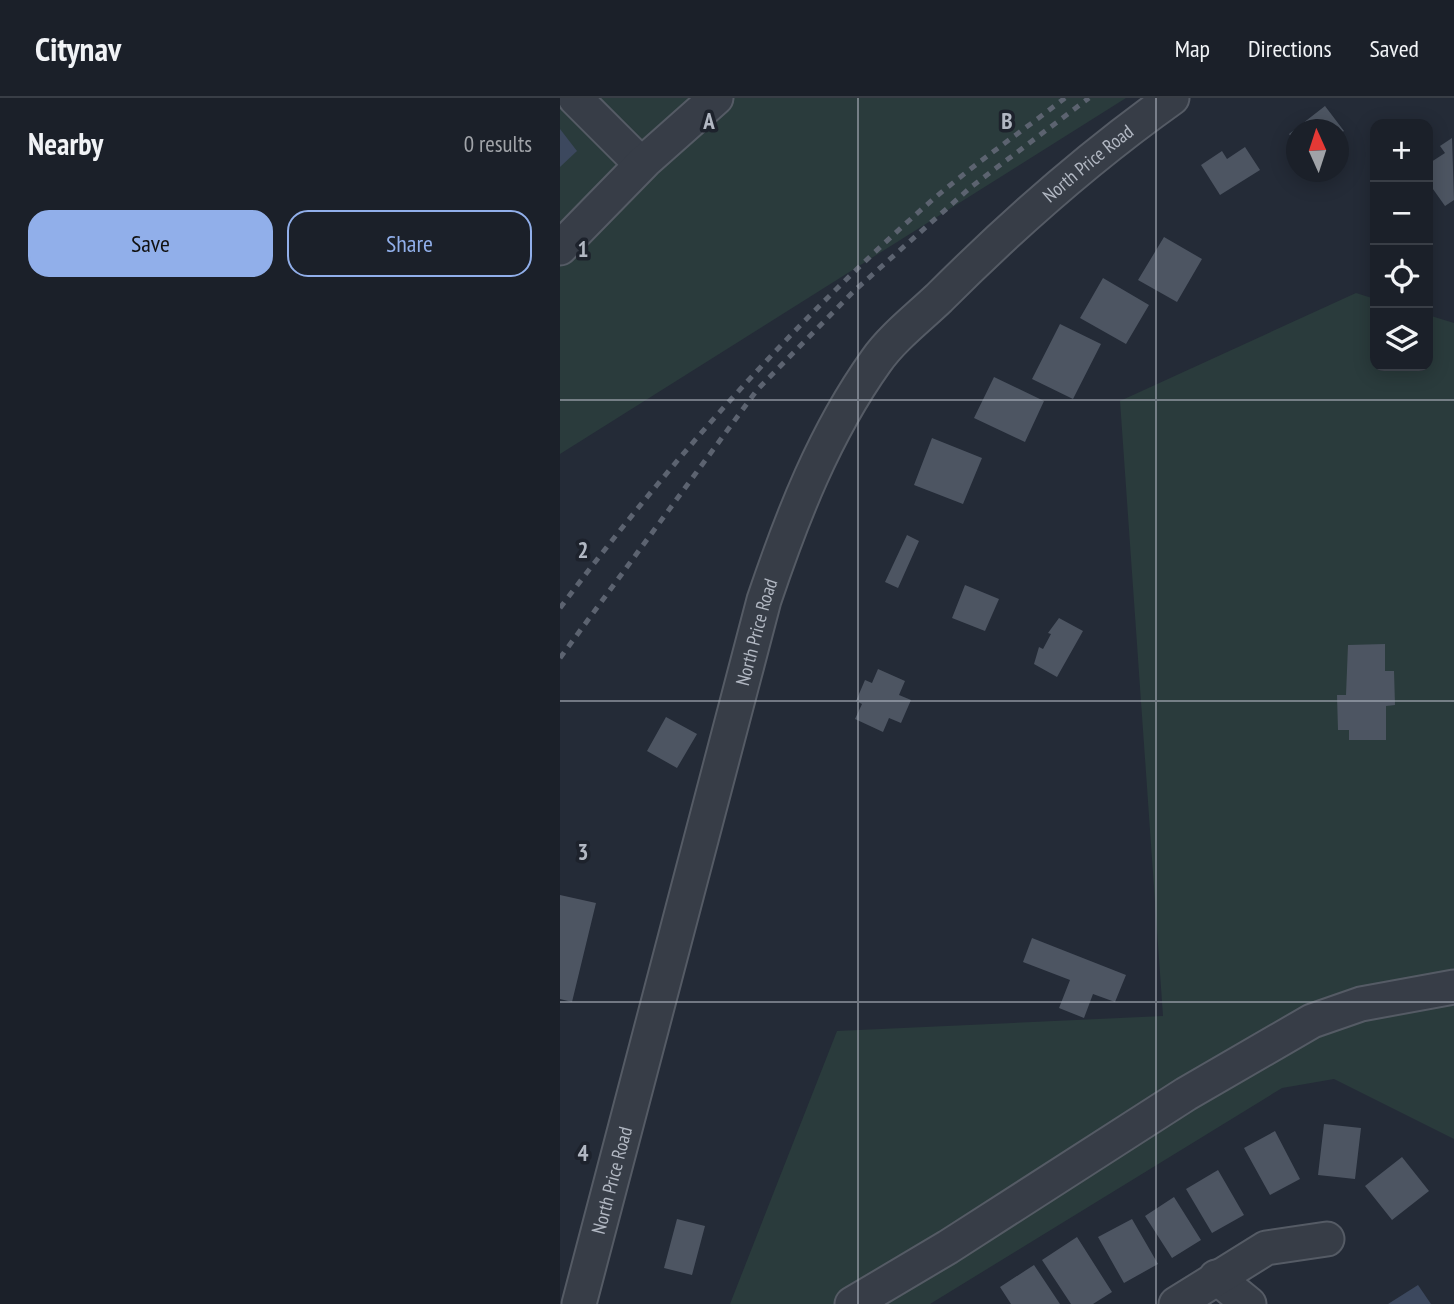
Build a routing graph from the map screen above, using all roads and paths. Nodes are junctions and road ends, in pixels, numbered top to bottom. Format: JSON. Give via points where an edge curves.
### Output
{"nodes":[{"id":1,"x":575,"y":98,"type":"edge"},
{"id":2,"x":716,"y":98,"type":"edge"},
{"id":3,"x":1172,"y":98,"type":"edge"},
{"id":4,"x":641,"y":164,"type":"junction"},
{"id":5,"x":560,"y":247,"type":"edge"},
{"id":6,"x":1454,"y":987,"type":"edge"},
{"id":7,"x":1327,"y":1238,"type":"dead end"},
{"id":8,"x":1216,"y":1277,"type":"junction"},
{"id":9,"x":579,"y":1304,"type":"edge"},
{"id":10,"x":852,"y":1304,"type":"edge"},
{"id":11,"x":1176,"y":1304,"type":"edge"},
{"id":12,"x":1249,"y":1304,"type":"edge"}],
"edges":[{"from":1,"to":4,"type":"street"},
{"from":2,"to":4,"type":"street"},
{"from":3,"to":9,"type":"street","name":"North Price Road","via":[[988,249],[877,359],[831,432],[764,600]]},
{"from":4,"to":5,"type":"street"},
{"from":6,"to":10,"type":"street","via":[[1361,1004],[1312,1021],[1186,1094]]},
{"from":7,"to":8,"type":"street","via":[[1266,1248]]},
{"from":8,"to":11,"type":"street"},
{"from":8,"to":12,"type":"street"}]}
